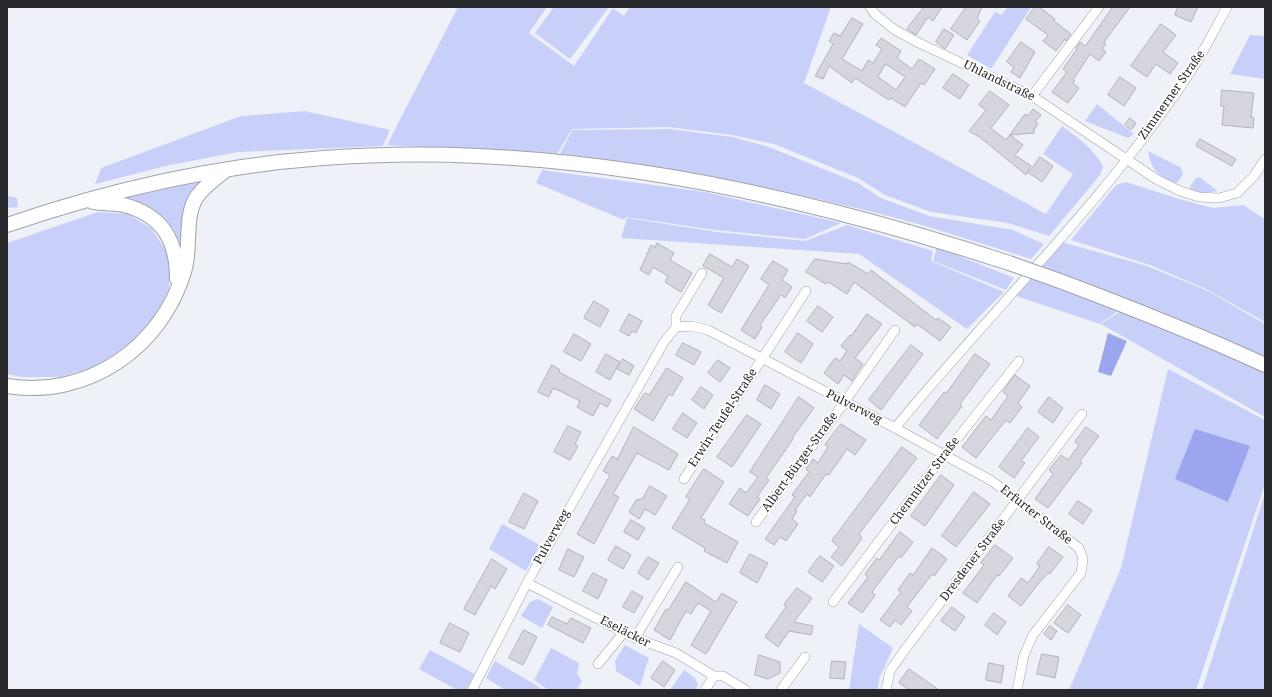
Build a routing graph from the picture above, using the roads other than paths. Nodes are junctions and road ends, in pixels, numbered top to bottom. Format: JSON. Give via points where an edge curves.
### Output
{"nodes":[{"id":1,"x":870,"y":7,"type":"edge"},
{"id":2,"x":1099,"y":7,"type":"edge"},
{"id":3,"x":1227,"y":7,"type":"edge"},
{"id":4,"x":1032,"y":96,"type":"junction"},
{"id":5,"x":1265,"y":159,"type":"edge"},
{"id":6,"x":1126,"y":160,"type":"junction"},
{"id":7,"x":228,"y":169,"type":"junction"},
{"id":8,"x":84,"y":201,"type":"junction"},
{"id":9,"x":34,"y":215,"type":"junction"},
{"id":10,"x":7,"y":216,"type":"edge"},
{"id":11,"x":7,"y":225,"type":"edge"},
{"id":12,"x":702,"y":273,"type":"dead end"},
{"id":13,"x":176,"y":290,"type":"junction"},
{"id":14,"x":806,"y":291,"type":"dead end"},
{"id":15,"x":1012,"y":296,"type":"joint"},
{"id":16,"x":676,"y":327,"type":"junction"},
{"id":17,"x":895,"y":330,"type":"dead end"},
{"id":18,"x":763,"y":358,"type":"junction"},
{"id":19,"x":1019,"y":361,"type":"dead end"},
{"id":20,"x":1265,"y":365,"type":"edge"},
{"id":21,"x":7,"y":386,"type":"edge"},
{"id":22,"x":844,"y":403,"type":"junction"},
{"id":23,"x":1082,"y":414,"type":"dead end"},
{"id":24,"x":895,"y":428,"type":"junction"},
{"id":25,"x":944,"y":455,"type":"junction"},
{"id":26,"x":684,"y":479,"type":"dead end"},
{"id":27,"x":1017,"y":500,"type":"junction"},
{"id":28,"x":756,"y":522,"type":"dead end"},
{"id":29,"x":678,"y":567,"type":"dead end"},
{"id":30,"x":527,"y":582,"type":"junction"},
{"id":31,"x":833,"y":602,"type":"dead end"},
{"id":32,"x":624,"y":632,"type":"junction"},
{"id":33,"x":635,"y":638,"type":"junction"},
{"id":34,"x":805,"y":657,"type":"dead end"},
{"id":35,"x":598,"y":664,"type":"dead end"},
{"id":36,"x":718,"y":676,"type":"junction"},
{"id":37,"x":472,"y":690,"type":"edge"},
{"id":38,"x":705,"y":690,"type":"edge"},
{"id":39,"x":746,"y":690,"type":"edge"},
{"id":40,"x":781,"y":690,"type":"edge"},
{"id":41,"x":886,"y":690,"type":"edge"},
{"id":42,"x":1017,"y":690,"type":"edge"}],
"edges":[{"from":1,"to":4,"type":"street","name":"Uhlandstraße","via":[[895,30]]},
{"from":2,"to":4,"type":"street"},
{"from":3,"to":6,"type":"street","name":"Zimmerner Straße","via":[[1183,83]]},
{"from":4,"to":6,"type":"street","name":"Uhlandstraße"},
{"from":5,"to":6,"type":"street","name":"Uhlandstraße","via":[[1254,176],[1237,193],[1219,198],[1199,197],[1180,191]]},
{"from":6,"to":15,"type":"street","name":"Zimmerner Straße"},
{"from":7,"to":8,"type":"main road","via":[[176,178]]},
{"from":7,"to":13,"type":"main road","via":[[197,196],[190,214],[189,244],[184,271]]},
{"from":7,"to":20,"type":"main road","bridge":true,"via":[[322,158],[450,155],[526,159],[636,172],[802,204],[935,239],[1060,281],[1190,332]]},
{"from":8,"to":9,"type":"main road"},
{"from":8,"to":13,"type":"main road","via":[[140,210],[156,222],[168,235],[176,258]]},
{"from":9,"to":10,"type":"main road"},
{"from":9,"to":11,"type":"main road"},
{"from":12,"to":16,"type":"street","name":"Pulverweg","via":[[676,316]]},
{"from":13,"to":21,"type":"main road","via":[[157,326],[144,342],[105,370],[60,386]]},
{"from":14,"to":18,"type":"street","name":"Erwin-Teufel-Straße"},
{"from":15,"to":24,"type":"street","name":"Pulverweg","via":[[945,367]]},
{"from":16,"to":18,"type":"street","name":"Pulverweg","via":[[691,326],[708,330]]},
{"from":16,"to":30,"type":"street","name":"Pulverweg","via":[[651,365]]},
{"from":17,"to":22,"type":"street","name":"Albert-Bürger-Straße"},
{"from":18,"to":22,"type":"street","name":"Pulverweg"},
{"from":18,"to":26,"type":"street","name":"Erwin-Teufel-Straße"},
{"from":19,"to":25,"type":"street","name":"Chemnitzer Straße"},
{"from":22,"to":24,"type":"street","name":"Pulverweg"},
{"from":22,"to":28,"type":"street","name":"Albert-Bürger-Straße"},
{"from":23,"to":27,"type":"street","name":"Dresdener Straße"},
{"from":24,"to":25,"type":"street","name":"Erfurter Straße"},
{"from":25,"to":27,"type":"street","name":"Erfurter Straße","via":[[992,481]]},
{"from":25,"to":31,"type":"street","name":"Chemnitzer Straße"},
{"from":27,"to":41,"type":"street","name":"Dresdener Straße","via":[[890,671]]},
{"from":27,"to":42,"type":"street","name":"Erfurter Straße","via":[[1079,548],[1083,558],[1081,573],[1033,635],[1024,655]]},
{"from":29,"to":33,"type":"street"},
{"from":30,"to":32,"type":"street","name":"Eseläcker"},
{"from":30,"to":37,"type":"street","name":"Pulverweg"},
{"from":32,"to":33,"type":"street","name":"Eseläcker"},
{"from":32,"to":35,"type":"street"},
{"from":33,"to":36,"type":"street","name":"Eseläcker","via":[[676,653]]},
{"from":34,"to":40,"type":"street"},
{"from":36,"to":38,"type":"street"},
{"from":36,"to":39,"type":"street","name":"Eseläcker"}]}
